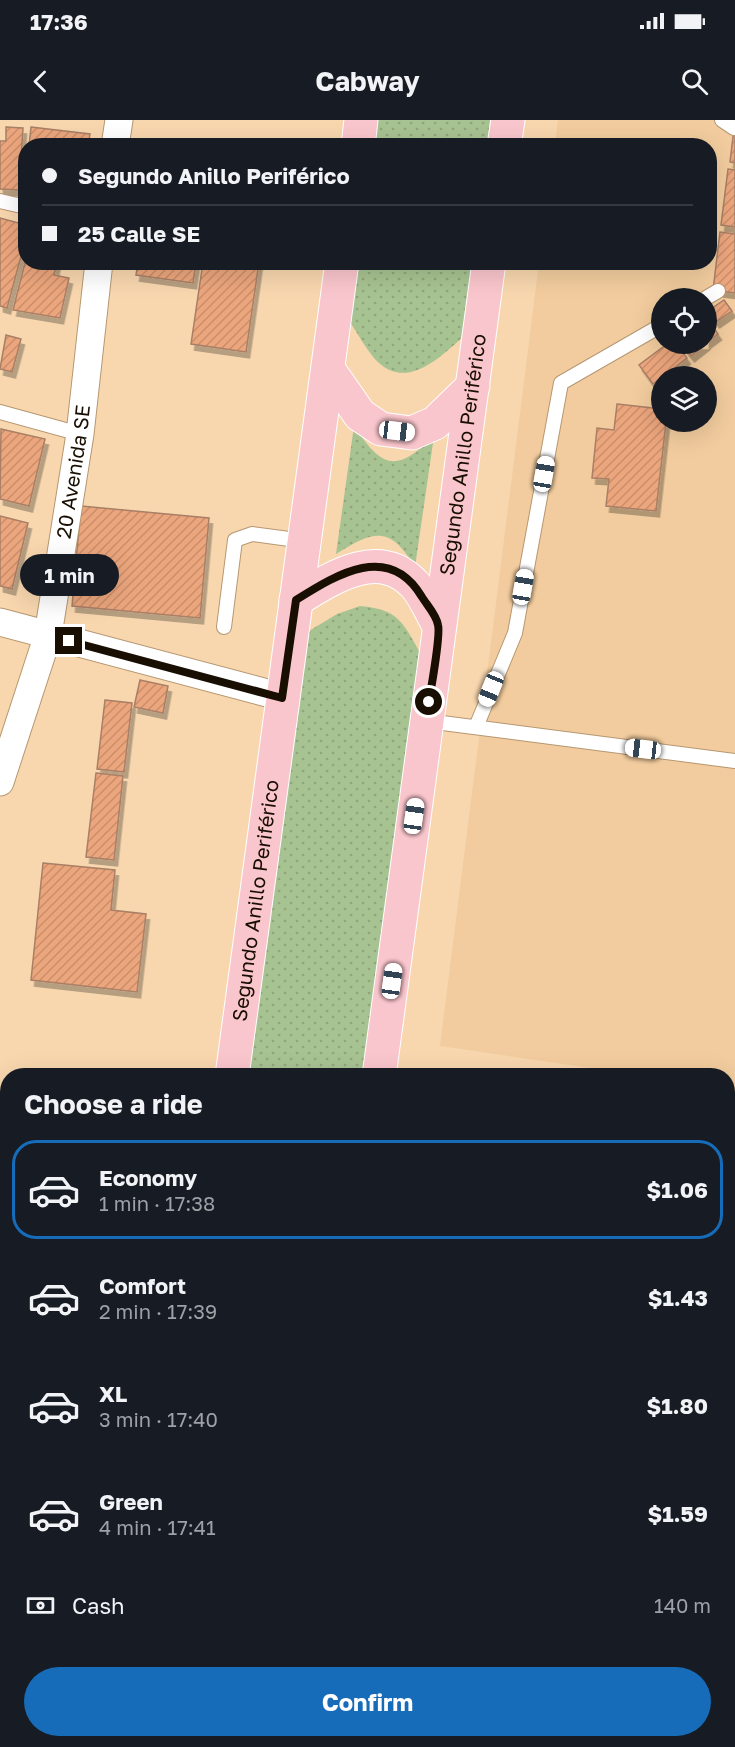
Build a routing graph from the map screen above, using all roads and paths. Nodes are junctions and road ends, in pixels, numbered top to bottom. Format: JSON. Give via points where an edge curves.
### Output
{"nodes":[{"id":1,"x":119,"y":120,"type":"edge"},
{"id":2,"x":361,"y":120,"type":"edge"},
{"id":3,"x":508,"y":120,"type":"edge"},
{"id":4,"x":116,"y":138,"type":"edge"},
{"id":5,"x":359,"y":138,"type":"edge"},
{"id":6,"x":505,"y":138,"type":"edge"},
{"id":7,"x":0,"y":201,"type":"edge"},
{"id":8,"x":18,"y":205,"type":"edge"},
{"id":9,"x":98,"y":270,"type":"edge"},
{"id":10,"x":341,"y":270,"type":"edge"},
{"id":11,"x":488,"y":270,"type":"edge"},
{"id":12,"x":651,"y":330,"type":"edge"},
{"id":13,"x":328,"y":369,"type":"junction"},
{"id":14,"x":474,"y":387,"type":"junction"},
{"id":15,"x":0,"y":411,"type":"edge"},
{"id":16,"x":80,"y":434,"type":"junction"},
{"id":17,"x":304,"y":541,"type":"junction"},
{"id":18,"x":296,"y":600,"type":"junction"},
{"id":19,"x":0,"y":622,"type":"edge"},
{"id":20,"x":438,"y":624,"type":"junction"},
{"id":21,"x":224,"y":627,"type":"dead end"},
{"id":22,"x":48,"y":635,"type":"junction"},
{"id":23,"x":282,"y":698,"type":"junction"},
{"id":24,"x":427,"y":721,"type":"junction"},
{"id":25,"x":476,"y":727,"type":"junction"},
{"id":26,"x":735,"y":761,"type":"edge"},
{"id":27,"x":0,"y":782,"type":"edge"},
{"id":28,"x":233,"y":1068,"type":"edge"},
{"id":29,"x":380,"y":1068,"type":"edge"}],
"edges":[{"from":1,"to":4,"type":"street"},
{"from":2,"to":5,"type":"main road"},
{"from":3,"to":6,"type":"main road"},
{"from":7,"to":8,"type":"lane"},
{"from":9,"to":16,"type":"street","name":"20 Avenida SE"},
{"from":10,"to":13,"type":"main road","name":"Segundo Anillo Periférico"},
{"from":11,"to":14,"type":"main road","name":"Segundo Anillo Periférico"},
{"from":12,"to":25,"type":"lane","via":[[561,383],[514,633]]},
{"from":13,"to":14,"type":"main road","via":[[360,416],[381,429],[412,433],[435,423]]},
{"from":13,"to":17,"type":"main road","name":"Segundo Anillo Periférico"},
{"from":14,"to":20,"type":"main road","name":"Segundo Anillo Periférico"},
{"from":15,"to":16,"type":"lane"},
{"from":16,"to":22,"type":"street","name":"20 Avenida SE"},
{"from":17,"to":18,"type":"main road","name":"Segundo Anillo Periférico"},
{"from":17,"to":21,"type":"lane","via":[[252,534],[235,540]]},
{"from":18,"to":20,"type":"main road","via":[[335,576],[364,566],[391,569],[414,584]]},
{"from":18,"to":23,"type":"main road","name":"Segundo Anillo Periférico"},
{"from":19,"to":22,"type":"street"},
{"from":20,"to":24,"type":"main road","name":"Segundo Anillo Periférico"},
{"from":22,"to":23,"type":"street"},
{"from":22,"to":27,"type":"street","name":"20 Avenida SE"},
{"from":23,"to":28,"type":"main road","name":"Segundo Anillo Periférico"},
{"from":24,"to":25,"type":"lane"},
{"from":24,"to":29,"type":"main road","name":"Segundo Anillo Periférico"},
{"from":25,"to":26,"type":"lane"}]}
